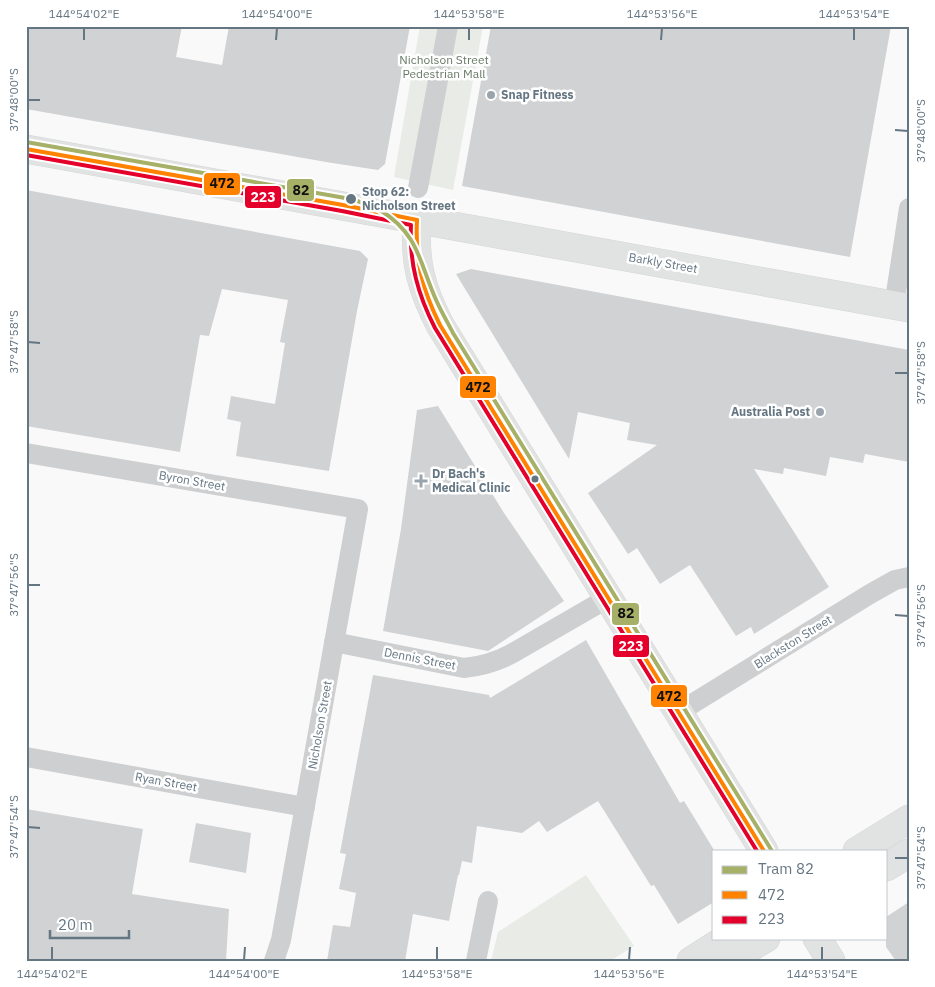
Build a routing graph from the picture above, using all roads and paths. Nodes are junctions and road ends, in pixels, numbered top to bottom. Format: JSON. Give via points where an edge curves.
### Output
{"nodes":[{"id":1,"x":448,"y":26,"type":"edge"},
{"id":2,"x":26,"y":149,"type":"edge"},
{"id":3,"x":418,"y":188,"type":"dead end"},
{"id":4,"x":909,"y":208,"type":"edge"},
{"id":5,"x":417,"y":220,"type":"junction"},
{"id":6,"x":901,"y":307,"type":"edge"},
{"id":7,"x":26,"y":453,"type":"edge"},
{"id":8,"x":358,"y":510,"type":"joint"},
{"id":9,"x":909,"y":577,"type":"edge"},
{"id":10,"x":608,"y":598,"type":"junction"},
{"id":11,"x":334,"y":642,"type":"junction"},
{"id":12,"x":679,"y":712,"type":"junction"},
{"id":13,"x":26,"y":757,"type":"edge"},
{"id":14,"x":305,"y":807,"type":"junction"},
{"id":15,"x":909,"y":819,"type":"edge"},
{"id":16,"x":763,"y":850,"type":"edge"},
{"id":17,"x":860,"y":850,"type":"edge"},
{"id":18,"x":909,"y":853,"type":"edge"},
{"id":19,"x":888,"y":866,"type":"edge"},
{"id":20,"x":488,"y":901,"type":"dead end"},
{"id":21,"x":281,"y":940,"type":"junction"},
{"id":22,"x":724,"y":940,"type":"edge"},
{"id":23,"x":763,"y":940,"type":"edge"},
{"id":24,"x":819,"y":940,"type":"edge"},
{"id":25,"x":274,"y":961,"type":"edge"},
{"id":26,"x":283,"y":961,"type":"edge"},
{"id":27,"x":476,"y":961,"type":"edge"},
{"id":28,"x":691,"y":961,"type":"edge"},
{"id":29,"x":728,"y":961,"type":"edge"},
{"id":30,"x":831,"y":961,"type":"edge"}],
"edges":[{"from":1,"to":3,"type":"street"},
{"from":2,"to":5,"type":"street","name":"Barkly Street"},
{"from":4,"to":6,"type":"street"},
{"from":5,"to":6,"type":"street","name":"Barkly Street"},
{"from":5,"to":10,"type":"street","via":[[418,265],[436,316]]},
{"from":7,"to":8,"type":"street","name":"Byron Street"},
{"from":8,"to":11,"type":"street","name":"Nicholson Street"},
{"from":9,"to":12,"type":"street","name":"Blackston Street","via":[[895,580],[870,594]]},
{"from":10,"to":11,"type":"street","name":"Dennis Street","via":[[511,654],[480,666],[464,668]]},
{"from":10,"to":12,"type":"street"},
{"from":11,"to":14,"type":"street","name":"Nicholson Street"},
{"from":12,"to":16,"type":"street"},
{"from":13,"to":14,"type":"street","name":"Ryan Street"},
{"from":14,"to":21,"type":"street","name":"Nicholson Street"},
{"from":15,"to":17,"type":"street"},
{"from":18,"to":19,"type":"street"},
{"from":20,"to":27,"type":"street"},
{"from":21,"to":25,"type":"street","name":"Nicholson Street"},
{"from":21,"to":26,"type":"street","name":"Nicholson Street"},
{"from":22,"to":28,"type":"street"},
{"from":23,"to":29,"type":"street"},
{"from":24,"to":30,"type":"street"}]}
